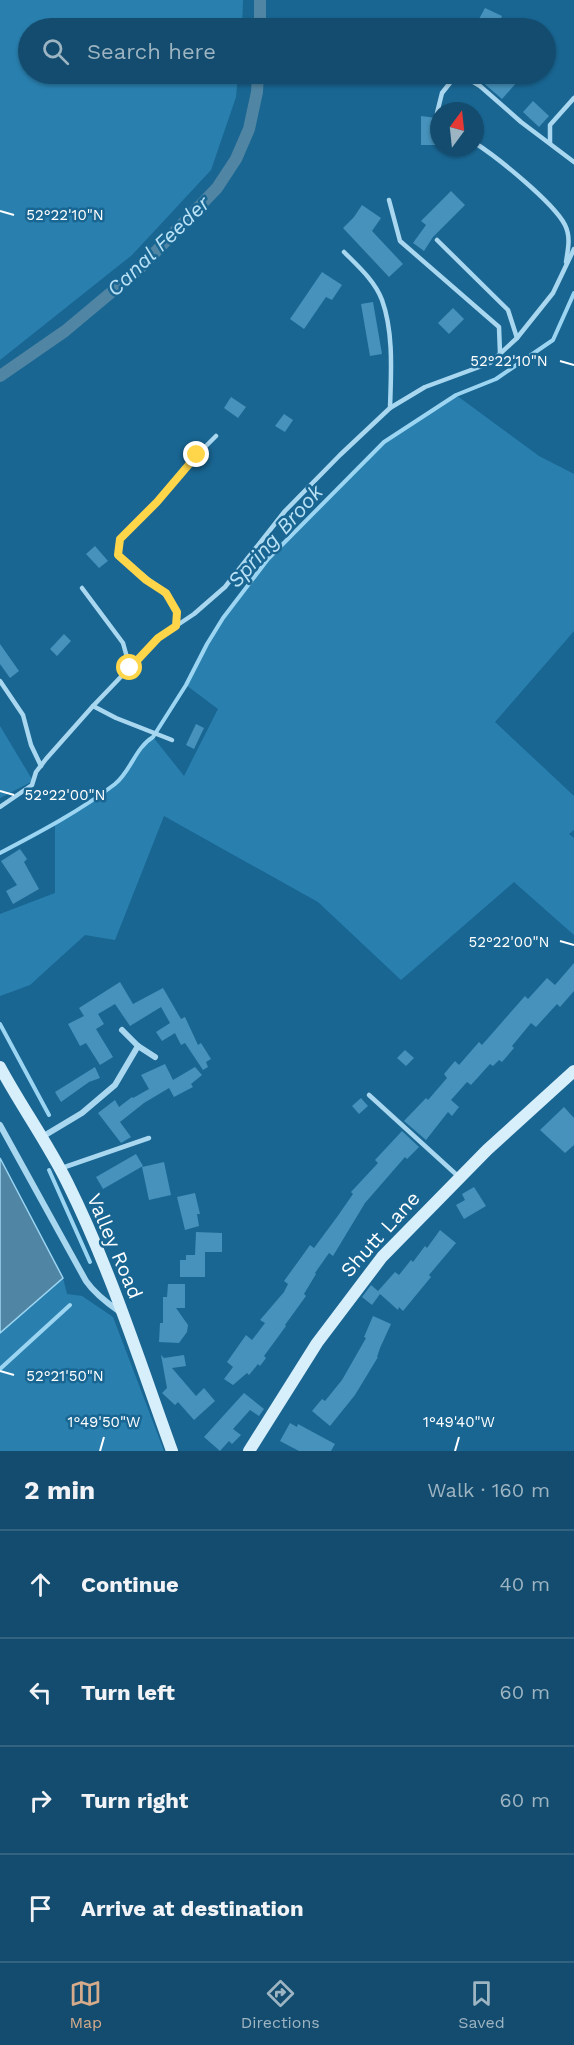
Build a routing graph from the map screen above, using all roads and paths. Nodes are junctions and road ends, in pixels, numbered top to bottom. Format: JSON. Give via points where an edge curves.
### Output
{"nodes":[{"id":1,"x":450,"y":84,"type":"edge"},
{"id":2,"x":476,"y":84,"type":"edge"},
{"id":3,"x":574,"y":98,"type":"edge"},
{"id":4,"x":440,"y":102,"type":"edge"},
{"id":5,"x":550,"y":143,"type":"junction"},
{"id":6,"x":484,"y":148,"type":"edge"},
{"id":7,"x":574,"y":162,"type":"edge"},
{"id":8,"x":389,"y":200,"type":"dead end"},
{"id":9,"x":437,"y":240,"type":"dead end"},
{"id":10,"x":574,"y":249,"type":"edge"},
{"id":11,"x":345,"y":252,"type":"dead end"},
{"id":12,"x":564,"y":270,"type":"junction"},
{"id":13,"x":517,"y":338,"type":"junction"},
{"id":14,"x":500,"y":353,"type":"junction"},
{"id":15,"x":390,"y":408,"type":"junction"},
{"id":16,"x":216,"y":436,"type":"dead end"},
{"id":17,"x":82,"y":588,"type":"dead end"},
{"id":18,"x":176,"y":626,"type":"junction"},
{"id":19,"x":130,"y":668,"type":"junction"},
{"id":20,"x":0,"y":681,"type":"edge"},
{"id":21,"x":93,"y":706,"type":"junction"},
{"id":22,"x":172,"y":740,"type":"dead end"},
{"id":23,"x":41,"y":765,"type":"junction"},
{"id":24,"x":0,"y":807,"type":"edge"},
{"id":25,"x":122,"y":1030,"type":"dead end"},
{"id":26,"x":138,"y":1046,"type":"junction"},
{"id":27,"x":155,"y":1057,"type":"dead end"},
{"id":28,"x":0,"y":1067,"type":"edge"},
{"id":29,"x":574,"y":1071,"type":"edge"},
{"id":30,"x":369,"y":1095,"type":"dead end"},
{"id":31,"x":0,"y":1125,"type":"edge"},
{"id":32,"x":42,"y":1137,"type":"junction"},
{"id":33,"x":149,"y":1138,"type":"dead end"},
{"id":34,"x":59,"y":1168,"type":"junction"},
{"id":35,"x":459,"y":1177,"type":"junction"},
{"id":36,"x":123,"y":1314,"type":"junction"},
{"id":37,"x":172,"y":1451,"type":"edge"},
{"id":38,"x":249,"y":1451,"type":"edge"}],
"edges":[{"from":1,"to":4,"type":"lane"},
{"from":2,"to":5,"type":"lane"},
{"from":3,"to":5,"type":"lane","via":[[550,125]]},
{"from":5,"to":7,"type":"lane"},
{"from":6,"to":12,"type":"lane","via":[[557,213],[566,227],[569,244]]},
{"from":8,"to":14,"type":"lane","via":[[400,241],[499,327]]},
{"from":9,"to":13,"type":"lane","via":[[508,310]]},
{"from":10,"to":12,"type":"lane"},
{"from":11,"to":15,"type":"lane","via":[[369,277],[382,300],[391,347]]},
{"from":12,"to":13,"type":"lane","via":[[553,294]]},
{"from":13,"to":14,"type":"lane"},
{"from":14,"to":15,"type":"lane","via":[[490,363],[425,387]]},
{"from":15,"to":18,"type":"lane","via":[[285,511],[225,587]]},
{"from":16,"to":18,"type":"lane","via":[[120,539],[118,555],[166,593],[177,612]]},
{"from":17,"to":19,"type":"lane","via":[[123,643]]},
{"from":18,"to":19,"type":"lane","via":[[158,638]]},
{"from":19,"to":21,"type":"lane"},
{"from":20,"to":23,"type":"lane","via":[[23,715]]},
{"from":21,"to":22,"type":"lane"},
{"from":21,"to":23,"type":"lane"},
{"from":23,"to":24,"type":"lane","via":[[32,785]]},
{"from":25,"to":26,"type":"street"},
{"from":26,"to":27,"type":"street"},
{"from":26,"to":32,"type":"street","via":[[115,1085],[82,1113]]},
{"from":28,"to":32,"type":"main road","name":"Valley Road"},
{"from":29,"to":35,"type":"main road","name":"Shutt Lane"},
{"from":30,"to":35,"type":"lane"},
{"from":31,"to":36,"type":"street","via":[[91,1289]]},
{"from":32,"to":34,"type":"main road","name":"Valley Road"},
{"from":33,"to":34,"type":"lane"},
{"from":34,"to":36,"type":"main road","name":"Valley Road","via":[[114,1285]]},
{"from":35,"to":38,"type":"main road","name":"Shutt Lane","via":[[394,1244],[342,1307]]},
{"from":36,"to":37,"type":"main road","name":"Valley Road"}]}
